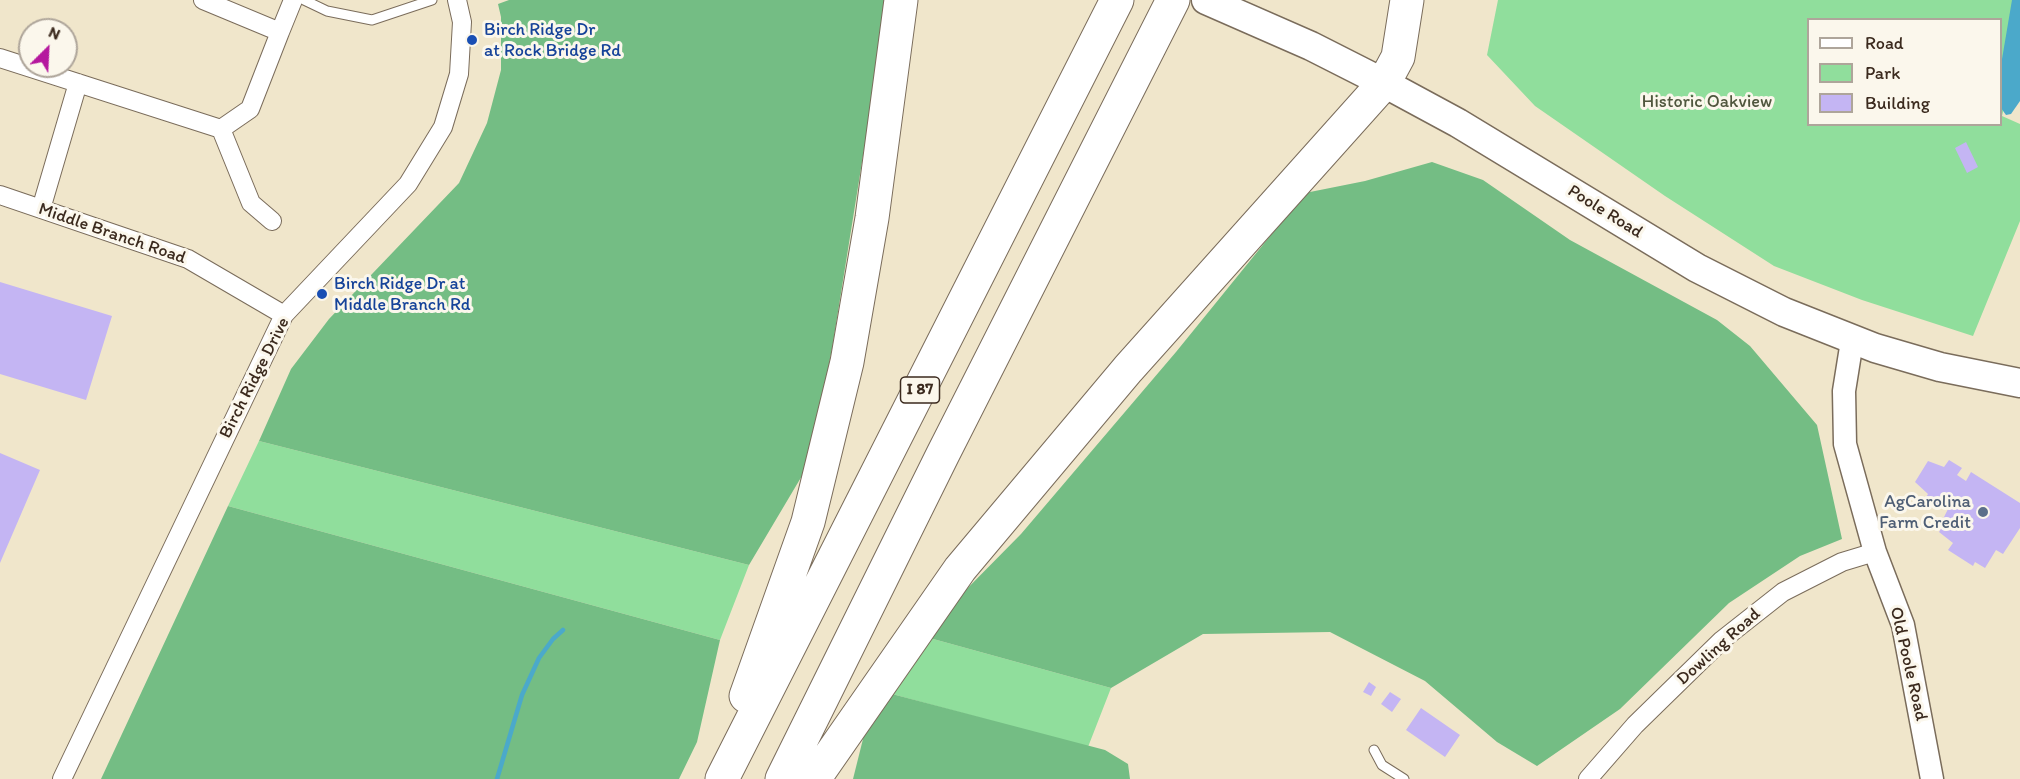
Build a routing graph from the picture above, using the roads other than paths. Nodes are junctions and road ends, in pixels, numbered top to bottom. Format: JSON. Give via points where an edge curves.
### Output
{"nodes":[{"id":1,"x":202,"y":0,"type":"edge"},
{"id":2,"x":293,"y":0,"type":"edge"},
{"id":3,"x":304,"y":0,"type":"edge"},
{"id":4,"x":432,"y":0,"type":"edge"},
{"id":5,"x":457,"y":0,"type":"edge"},
{"id":6,"x":901,"y":0,"type":"edge"},
{"id":7,"x":1117,"y":0,"type":"edge"},
{"id":8,"x":1173,"y":0,"type":"edge"},
{"id":9,"x":1206,"y":0,"type":"edge"},
{"id":10,"x":1407,"y":0,"type":"edge"},
{"id":11,"x":280,"y":32,"type":"junction"},
{"id":12,"x":0,"y":58,"type":"edge"},
{"id":13,"x":78,"y":83,"type":"junction"},
{"id":14,"x":1384,"y":83,"type":"junction"},
{"id":15,"x":221,"y":129,"type":"junction"},
{"id":16,"x":0,"y":195,"type":"edge"},
{"id":17,"x":41,"y":208,"type":"junction"},
{"id":18,"x":272,"y":221,"type":"dead end"},
{"id":19,"x":284,"y":315,"type":"junction"},
{"id":20,"x":1852,"y":341,"type":"junction"},
{"id":21,"x":2020,"y":383,"type":"edge"},
{"id":22,"x":1875,"y":552,"type":"junction"},
{"id":23,"x":1374,"y":750,"type":"dead end"},
{"id":24,"x":62,"y":779,"type":"edge"},
{"id":25,"x":717,"y":779,"type":"edge"},
{"id":26,"x":722,"y":779,"type":"edge"},
{"id":27,"x":782,"y":779,"type":"edge"},
{"id":28,"x":814,"y":779,"type":"edge"},
{"id":29,"x":1404,"y":779,"type":"edge"},
{"id":30,"x":1588,"y":779,"type":"edge"},
{"id":31,"x":1932,"y":779,"type":"edge"}],
"edges":[{"from":1,"to":11,"type":"street"},
{"from":2,"to":11,"type":"street"},
{"from":3,"to":4,"type":"lane","via":[[327,11],[372,20]]},
{"from":5,"to":19,"type":"street","name":"Birch Ridge Drive","via":[[462,22],[459,75],[443,127],[408,183]]},
{"from":6,"to":25,"type":"highway","via":[[861,289],[824,464],[808,522]]},
{"from":7,"to":26,"type":"highway","number":"I 87"},
{"from":8,"to":27,"type":"highway","number":"I 87"},
{"from":9,"to":14,"type":"main road","name":"Poole Road"},
{"from":10,"to":14,"type":"highway","via":[[1398,57]]},
{"from":11,"to":15,"type":"street","via":[[249,109]]},
{"from":12,"to":13,"type":"street"},
{"from":13,"to":15,"type":"street"},
{"from":13,"to":17,"type":"street"},
{"from":14,"to":20,"type":"main road","name":"Poole Road","via":[[1467,128],[1697,268]]},
{"from":14,"to":28,"type":"highway","via":[[1128,369],[960,569]]},
{"from":15,"to":18,"type":"street","via":[[251,203]]},
{"from":16,"to":17,"type":"street","name":"Middle Branch Road"},
{"from":17,"to":19,"type":"street","name":"Middle Branch Road","via":[[188,259]]},
{"from":19,"to":24,"type":"street","name":"Birch Ridge Drive"},
{"from":20,"to":21,"type":"main road","name":"Poole Road","via":[[1940,367]]},
{"from":20,"to":22,"type":"street","name":"Old Poole Road","via":[[1844,391],[1845,444]]},
{"from":22,"to":30,"type":"street","name":"Dowling Road","via":[[1842,562],[1783,592],[1722,639],[1635,725]]},
{"from":22,"to":31,"type":"street","name":"Old Poole Road","via":[[1903,625]]},
{"from":23,"to":29,"type":"lane","via":[[1382,765]]}]}
